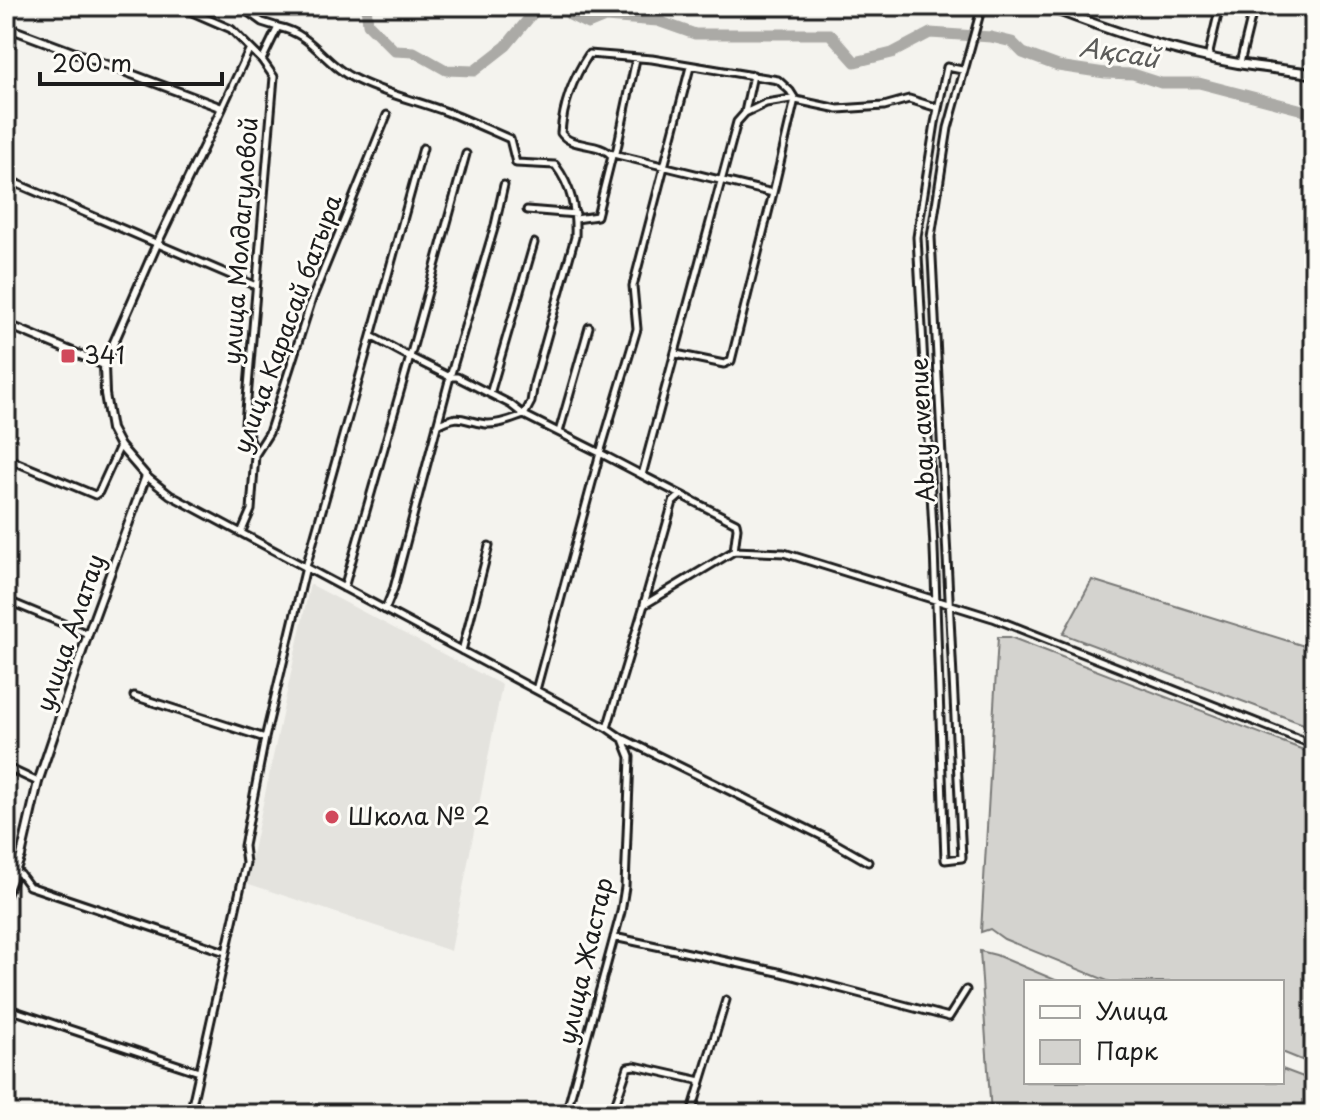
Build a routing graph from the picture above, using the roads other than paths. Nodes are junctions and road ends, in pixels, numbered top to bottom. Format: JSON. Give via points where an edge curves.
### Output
{"nodes":[{"id":1,"x":180,"y":6,"type":"edge"},
{"id":2,"x":240,"y":6,"type":"edge"},
{"id":3,"x":982,"y":6,"type":"edge"},
{"id":4,"x":1046,"y":6,"type":"edge"},
{"id":5,"x":1220,"y":6,"type":"edge"},
{"id":6,"x":1254,"y":6,"type":"edge"},
{"id":7,"x":6,"y":27,"type":"edge"},
{"id":8,"x":278,"y":27,"type":"junction"},
{"id":9,"x":250,"y":48,"type":"junction"},
{"id":10,"x":1208,"y":57,"type":"junction"},
{"id":11,"x":636,"y":59,"type":"junction"},
{"id":12,"x":262,"y":60,"type":"junction"},
{"id":13,"x":1240,"y":64,"type":"junction"},
{"id":14,"x":690,"y":67,"type":"junction"},
{"id":15,"x":962,"y":70,"type":"junction"},
{"id":16,"x":1314,"y":74,"type":"edge"},
{"id":17,"x":753,"y":75,"type":"junction"},
{"id":18,"x":795,"y":99,"type":"junction"},
{"id":19,"x":222,"y":108,"type":"junction"},
{"id":20,"x":938,"y":108,"type":"junction"},
{"id":21,"x":745,"y":113,"type":"junction"},
{"id":22,"x":387,"y":115,"type":"dead end"},
{"id":23,"x":423,"y":148,"type":"dead end"},
{"id":24,"x":612,"y":153,"type":"junction"},
{"id":25,"x":466,"y":154,"type":"dead end"},
{"id":26,"x":666,"y":167,"type":"junction"},
{"id":27,"x":6,"y":179,"type":"edge"},
{"id":28,"x":721,"y":180,"type":"junction"},
{"id":29,"x":504,"y":185,"type":"dead end"},
{"id":30,"x":773,"y":193,"type":"junction"},
{"id":31,"x":527,"y":210,"type":"dead end"},
{"id":32,"x":576,"y":216,"type":"junction"},
{"id":33,"x":534,"y":243,"type":"dead end"},
{"id":34,"x":157,"y":244,"type":"junction"},
{"id":35,"x":256,"y":286,"type":"junction"},
{"id":36,"x":6,"y":324,"type":"edge"},
{"id":37,"x":589,"y":327,"type":"dead end"},
{"id":38,"x":371,"y":336,"type":"junction"},
{"id":39,"x":676,"y":354,"type":"junction"},
{"id":40,"x":410,"y":357,"type":"junction"},
{"id":41,"x":104,"y":365,"type":"junction"},
{"id":42,"x":450,"y":377,"type":"junction"},
{"id":43,"x":490,"y":394,"type":"junction"},
{"id":44,"x":524,"y":415,"type":"junction"},
{"id":45,"x":437,"y":425,"type":"junction"},
{"id":46,"x":559,"y":432,"type":"junction"},
{"id":47,"x":120,"y":446,"type":"junction"},
{"id":48,"x":600,"y":453,"type":"junction"},
{"id":49,"x":255,"y":455,"type":"junction"},
{"id":50,"x":6,"y":458,"type":"edge"},
{"id":51,"x":642,"y":475,"type":"junction"},
{"id":52,"x":146,"y":476,"type":"junction"},
{"id":53,"x":681,"y":495,"type":"junction"},
{"id":54,"x":241,"y":533,"type":"junction"},
{"id":55,"x":489,"y":546,"type":"dead end"},
{"id":56,"x":734,"y":551,"type":"junction"},
{"id":57,"x":306,"y":567,"type":"junction"},
{"id":58,"x":344,"y":588,"type":"junction"},
{"id":59,"x":936,"y":599,"type":"junction"},
{"id":60,"x":6,"y":600,"type":"edge"},
{"id":61,"x":950,"y":604,"type":"junction"},
{"id":62,"x":644,"y":605,"type":"junction"},
{"id":63,"x":385,"y":610,"type":"junction"},
{"id":64,"x":88,"y":634,"type":"junction"},
{"id":65,"x":462,"y":651,"type":"junction"},
{"id":66,"x":536,"y":690,"type":"junction"},
{"id":67,"x":134,"y":696,"type":"dead end"},
{"id":68,"x":607,"y":728,"type":"junction"},
{"id":69,"x":265,"y":738,"type":"junction"},
{"id":70,"x":623,"y":739,"type":"junction"},
{"id":71,"x":1314,"y":745,"type":"edge"},
{"id":72,"x":6,"y":767,"type":"edge"},
{"id":73,"x":38,"y":782,"type":"junction"},
{"id":74,"x":868,"y":862,"type":"dead end"},
{"id":75,"x":6,"y":867,"type":"edge"},
{"id":76,"x":15,"y":871,"type":"junction"},
{"id":77,"x":6,"y":895,"type":"edge"},
{"id":78,"x":614,"y":937,"type":"junction"},
{"id":79,"x":225,"y":952,"type":"junction"},
{"id":80,"x":966,"y":990,"type":"dead end"},
{"id":81,"x":726,"y":1000,"type":"dead end"},
{"id":82,"x":6,"y":1008,"type":"edge"},
{"id":83,"x":199,"y":1072,"type":"junction"},
{"id":84,"x":701,"y":1081,"type":"junction"},
{"id":85,"x":190,"y":1114,"type":"edge"},
{"id":86,"x":566,"y":1114,"type":"edge"},
{"id":87,"x":612,"y":1114,"type":"edge"},
{"id":88,"x":691,"y":1114,"type":"edge"}],
"edges":[{"from":1,"to":9,"type":"street","via":[[231,29]]},
{"from":2,"to":8,"type":"street"},
{"from":3,"to":15,"type":"street","name":"Abay avenue"},
{"from":4,"to":10,"type":"main road","via":[[1118,34]]},
{"from":5,"to":10,"type":"street"},
{"from":6,"to":13,"type":"street"},
{"from":7,"to":19,"type":"street"},
{"from":8,"to":12,"type":"street"},
{"from":8,"to":32,"type":"street","via":[[298,32],[331,63],[363,83],[510,139],[516,163],[555,165],[566,180]]},
{"from":9,"to":12,"type":"street"},
{"from":9,"to":19,"type":"street"},
{"from":10,"to":13,"type":"main road"},
{"from":11,"to":14,"type":"street"},
{"from":11,"to":24,"type":"street"},
{"from":11,"to":24,"type":"street","via":[[589,54],[568,97],[561,133],[566,140]]},
{"from":12,"to":35,"type":"street","name":"улица Молдагуловой","via":[[274,77]]},
{"from":13,"to":16,"type":"main road"},
{"from":14,"to":17,"type":"street"},
{"from":14,"to":26,"type":"street"},
{"from":15,"to":20,"type":"street","name":"Abay avenue","via":[[947,67]]},
{"from":15,"to":61,"type":"street","name":"Abay avenue","via":[[931,237]]},
{"from":17,"to":18,"type":"street","via":[[778,80]]},
{"from":17,"to":21,"type":"street"},
{"from":18,"to":20,"type":"street","via":[[838,109],[909,99]]},
{"from":18,"to":21,"type":"street"},
{"from":18,"to":30,"type":"street"},
{"from":19,"to":34,"type":"street"},
{"from":20,"to":59,"type":"street","name":"Abay avenue","via":[[917,237]]},
{"from":21,"to":28,"type":"street","via":[[737,122]]},
{"from":22,"to":49,"type":"street","name":"улица Карасай батыра","via":[[312,299],[269,433]]},
{"from":23,"to":38,"type":"street"},
{"from":24,"to":26,"type":"street"},
{"from":24,"to":32,"type":"street","via":[[597,216]]},
{"from":25,"to":40,"type":"street"},
{"from":26,"to":28,"type":"street"},
{"from":26,"to":48,"type":"street","via":[[633,286],[637,329]]},
{"from":27,"to":34,"type":"street"},
{"from":28,"to":30,"type":"street"},
{"from":28,"to":39,"type":"street"},
{"from":29,"to":42,"type":"street"},
{"from":30,"to":39,"type":"street","via":[[731,361]]},
{"from":31,"to":32,"type":"street"},
{"from":32,"to":44,"type":"street","via":[[575,237]]},
{"from":33,"to":43,"type":"street"},
{"from":34,"to":35,"type":"street"},
{"from":34,"to":41,"type":"street"},
{"from":35,"to":49,"type":"street","name":"улица Молдагуловой","via":[[245,423]]},
{"from":36,"to":41,"type":"street"},
{"from":37,"to":46,"type":"street"},
{"from":38,"to":40,"type":"street"},
{"from":38,"to":57,"type":"street"},
{"from":39,"to":51,"type":"street"},
{"from":40,"to":42,"type":"street"},
{"from":40,"to":58,"type":"street"},
{"from":41,"to":47,"type":"street","via":[[111,429]]},
{"from":42,"to":43,"type":"street"},
{"from":42,"to":45,"type":"street"},
{"from":43,"to":44,"type":"street"},
{"from":44,"to":45,"type":"street","via":[[488,424],[454,417]]},
{"from":44,"to":46,"type":"street"},
{"from":45,"to":63,"type":"street"},
{"from":46,"to":48,"type":"street"},
{"from":47,"to":50,"type":"street","via":[[95,495]]},
{"from":47,"to":52,"type":"street"},
{"from":48,"to":51,"type":"street"},
{"from":48,"to":66,"type":"street"},
{"from":49,"to":54,"type":"street","name":"улица Карасай батыра","via":[[251,510]]},
{"from":51,"to":53,"type":"street"},
{"from":52,"to":54,"type":"street"},
{"from":52,"to":64,"type":"street","name":"улица Алатау"},
{"from":53,"to":56,"type":"street","via":[[736,523]]},
{"from":53,"to":62,"type":"street","via":[[673,502]]},
{"from":54,"to":57,"type":"street"},
{"from":55,"to":65,"type":"street"},
{"from":56,"to":59,"type":"street","via":[[784,553]]},
{"from":56,"to":62,"type":"street"},
{"from":57,"to":58,"type":"street"},
{"from":57,"to":69,"type":"street"},
{"from":58,"to":63,"type":"street"},
{"from":59,"to":61,"type":"street"},
{"from":59,"to":61,"type":"street","name":"Abay avenue","via":[[945,860],[962,858]]},
{"from":60,"to":64,"type":"street"},
{"from":61,"to":71,"type":"street"},
{"from":62,"to":68,"type":"street"},
{"from":63,"to":65,"type":"street"},
{"from":64,"to":73,"type":"street","name":"улица Алатау"},
{"from":65,"to":66,"type":"street"},
{"from":66,"to":68,"type":"street"},
{"from":67,"to":69,"type":"street"},
{"from":68,"to":70,"type":"street"},
{"from":69,"to":79,"type":"street"},
{"from":70,"to":74,"type":"street"},
{"from":70,"to":78,"type":"street","name":"улица Жастар","via":[[630,757],[629,822],[625,887]]},
{"from":72,"to":73,"type":"street"},
{"from":73,"to":76,"type":"street","name":"улица Алатау"},
{"from":75,"to":76,"type":"street"},
{"from":76,"to":77,"type":"street","name":"улица Алатау"},
{"from":76,"to":79,"type":"street","via":[[43,892]]},
{"from":78,"to":80,"type":"street","via":[[778,972],[949,1017]]},
{"from":78,"to":86,"type":"street","name":"улица Жастар"},
{"from":79,"to":83,"type":"street"},
{"from":81,"to":84,"type":"street"},
{"from":82,"to":83,"type":"street"},
{"from":83,"to":85,"type":"street"},
{"from":84,"to":87,"type":"street","via":[[628,1067]]},
{"from":84,"to":88,"type":"street"}]}
